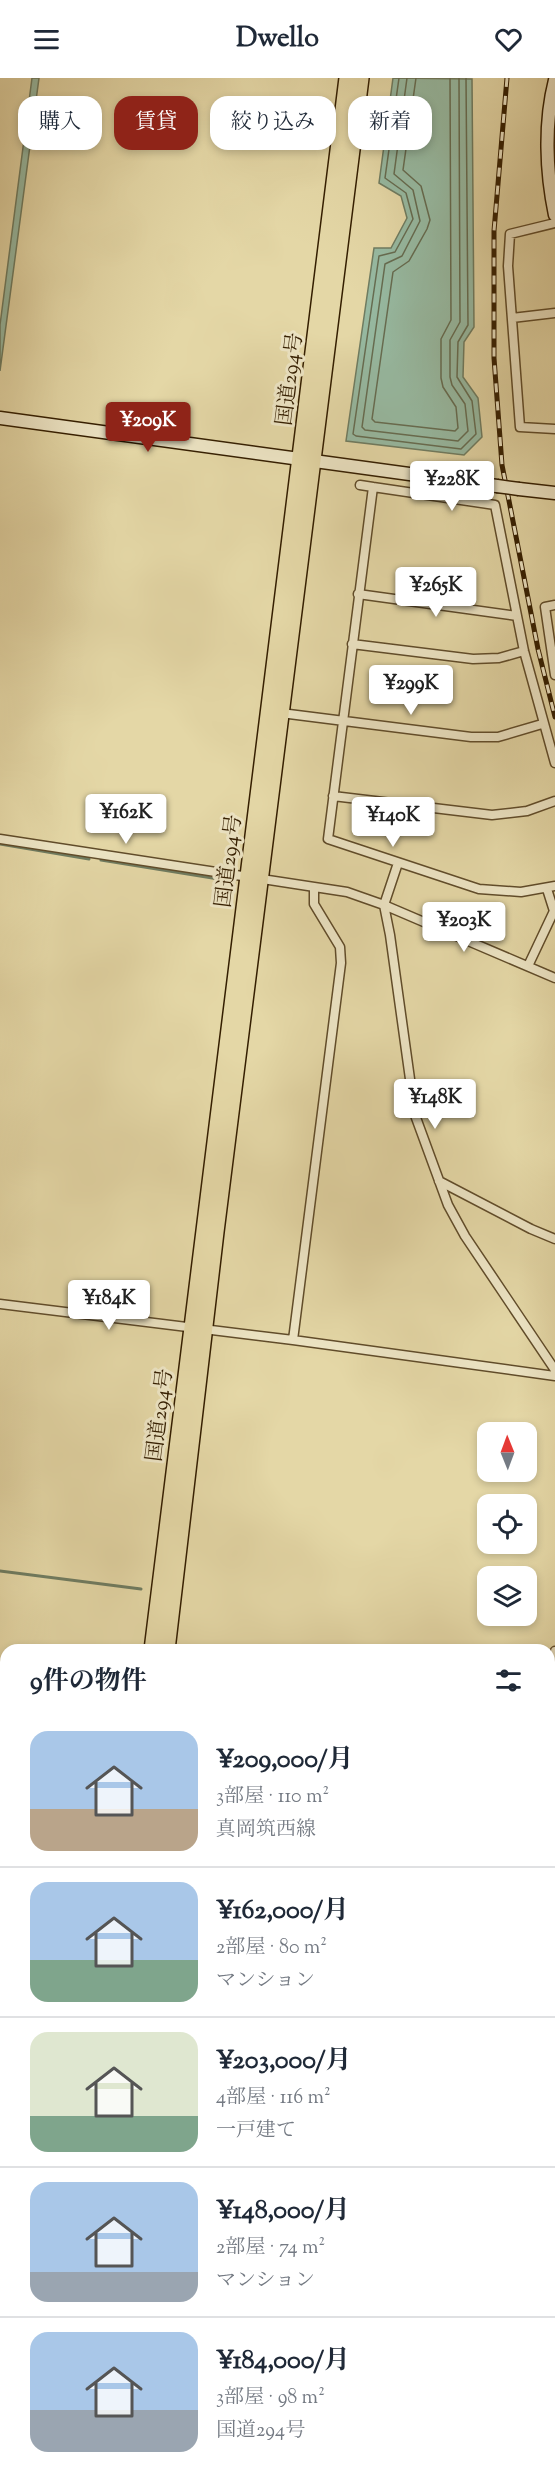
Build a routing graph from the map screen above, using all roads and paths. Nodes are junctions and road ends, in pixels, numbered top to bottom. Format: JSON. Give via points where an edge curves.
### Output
{"nodes":[{"id":1,"x":347,"y":78,"type":"edge"},
{"id":2,"x":361,"y":78,"type":"edge"},
{"id":3,"x":555,"y":80,"type":"edge"},
{"id":4,"x":555,"y":215,"type":"edge"},
{"id":5,"x":555,"y":223,"type":"edge"},
{"id":6,"x":555,"y":313,"type":"edge"},
{"id":7,"x":512,"y":318,"type":"junction"},
{"id":8,"x":0,"y":418,"type":"edge"},
{"id":9,"x":555,"y":429,"type":"edge"},
{"id":10,"x":307,"y":460,"type":"junction"},
{"id":11,"x":360,"y":484,"type":"dead end"},
{"id":12,"x":373,"y":487,"type":"junction"},
{"id":13,"x":555,"y":493,"type":"edge"},
{"id":14,"x":358,"y":594,"type":"junction"},
{"id":15,"x":555,"y":605,"type":"edge"},
{"id":16,"x":517,"y":615,"type":"junction"},
{"id":17,"x":352,"y":644,"type":"junction"},
{"id":18,"x":524,"y":651,"type":"junction"},
{"id":19,"x":555,"y":675,"type":"edge"},
{"id":20,"x":281,"y":713,"type":"junction"},
{"id":21,"x":342,"y":720,"type":"junction"},
{"id":22,"x":543,"y":724,"type":"junction"},
{"id":23,"x":555,"y":763,"type":"edge"},
{"id":24,"x":333,"y":796,"type":"junction"},
{"id":25,"x":555,"y":801,"type":"edge"},
{"id":26,"x":0,"y":839,"type":"edge"},
{"id":27,"x":398,"y":863,"type":"junction"},
{"id":28,"x":254,"y":879,"type":"junction"},
{"id":29,"x":314,"y":887,"type":"junction"},
{"id":30,"x":551,"y":887,"type":"edge"},
{"id":31,"x":384,"y":905,"type":"junction"},
{"id":32,"x":528,"y":966,"type":"junction"},
{"id":33,"x":555,"y":978,"type":"edge"},
{"id":34,"x":439,"y":1181,"type":"junction"},
{"id":35,"x":555,"y":1239,"type":"edge"},
{"id":36,"x":0,"y":1304,"type":"edge"},
{"id":37,"x":198,"y":1330,"type":"junction"},
{"id":38,"x":292,"y":1340,"type":"junction"},
{"id":39,"x":555,"y":1370,"type":"edge"},
{"id":40,"x":555,"y":1376,"type":"edge"},
{"id":41,"x":153,"y":1644,"type":"edge"},
{"id":42,"x":168,"y":1644,"type":"edge"}],
"edges":[{"from":1,"to":10,"type":"highway","name":"国道294号"},
{"from":2,"to":10,"type":"highway","name":"国道294号"},
{"from":3,"to":4,"type":"street","via":[[548,147]]},
{"from":5,"to":7,"type":"street","via":[[510,234]]},
{"from":6,"to":7,"type":"street"},
{"from":7,"to":9,"type":"street","via":[[520,428]]},
{"from":8,"to":10,"type":"street"},
{"from":10,"to":13,"type":"street","bridge":true},
{"from":10,"to":20,"type":"highway","name":"国道294号"},
{"from":10,"to":28,"type":"highway","name":"国道294号"},
{"from":11,"to":12,"type":"street"},
{"from":12,"to":14,"type":"street"},
{"from":12,"to":16,"type":"street","via":[[495,505]]},
{"from":14,"to":16,"type":"street"},
{"from":14,"to":17,"type":"street"},
{"from":15,"to":19,"type":"street","via":[[545,607]]},
{"from":16,"to":18,"type":"street"},
{"from":17,"to":18,"type":"street","via":[[473,660]]},
{"from":17,"to":21,"type":"street"},
{"from":18,"to":22,"type":"street"},
{"from":20,"to":21,"type":"street"},
{"from":20,"to":28,"type":"highway","name":"国道294号"},
{"from":21,"to":22,"type":"street","via":[[484,737]]},
{"from":21,"to":24,"type":"street"},
{"from":22,"to":23,"type":"street"},
{"from":24,"to":25,"type":"street","via":[[492,815],[527,811]]},
{"from":24,"to":27,"type":"street","via":[[328,839]]},
{"from":26,"to":28,"type":"street"},
{"from":27,"to":30,"type":"street","via":[[479,890],[520,892]]},
{"from":27,"to":31,"type":"street"},
{"from":28,"to":29,"type":"street"},
{"from":28,"to":37,"type":"highway","name":"国道294号"},
{"from":29,"to":31,"type":"street","via":[[347,892]]},
{"from":29,"to":38,"type":"street","via":[[314,904],[340,947],[341,963]]},
{"from":30,"to":32,"type":"street","via":[[554,911]]},
{"from":31,"to":32,"type":"street"},
{"from":31,"to":34,"type":"street","via":[[415,1115]]},
{"from":32,"to":33,"type":"street"},
{"from":34,"to":35,"type":"street"},
{"from":34,"to":39,"type":"street","via":[[465,1236]]},
{"from":36,"to":37,"type":"street"},
{"from":37,"to":38,"type":"street"},
{"from":37,"to":41,"type":"highway","name":"国道294号"},
{"from":37,"to":42,"type":"highway","name":"国道294号"},
{"from":38,"to":40,"type":"street"}]}
